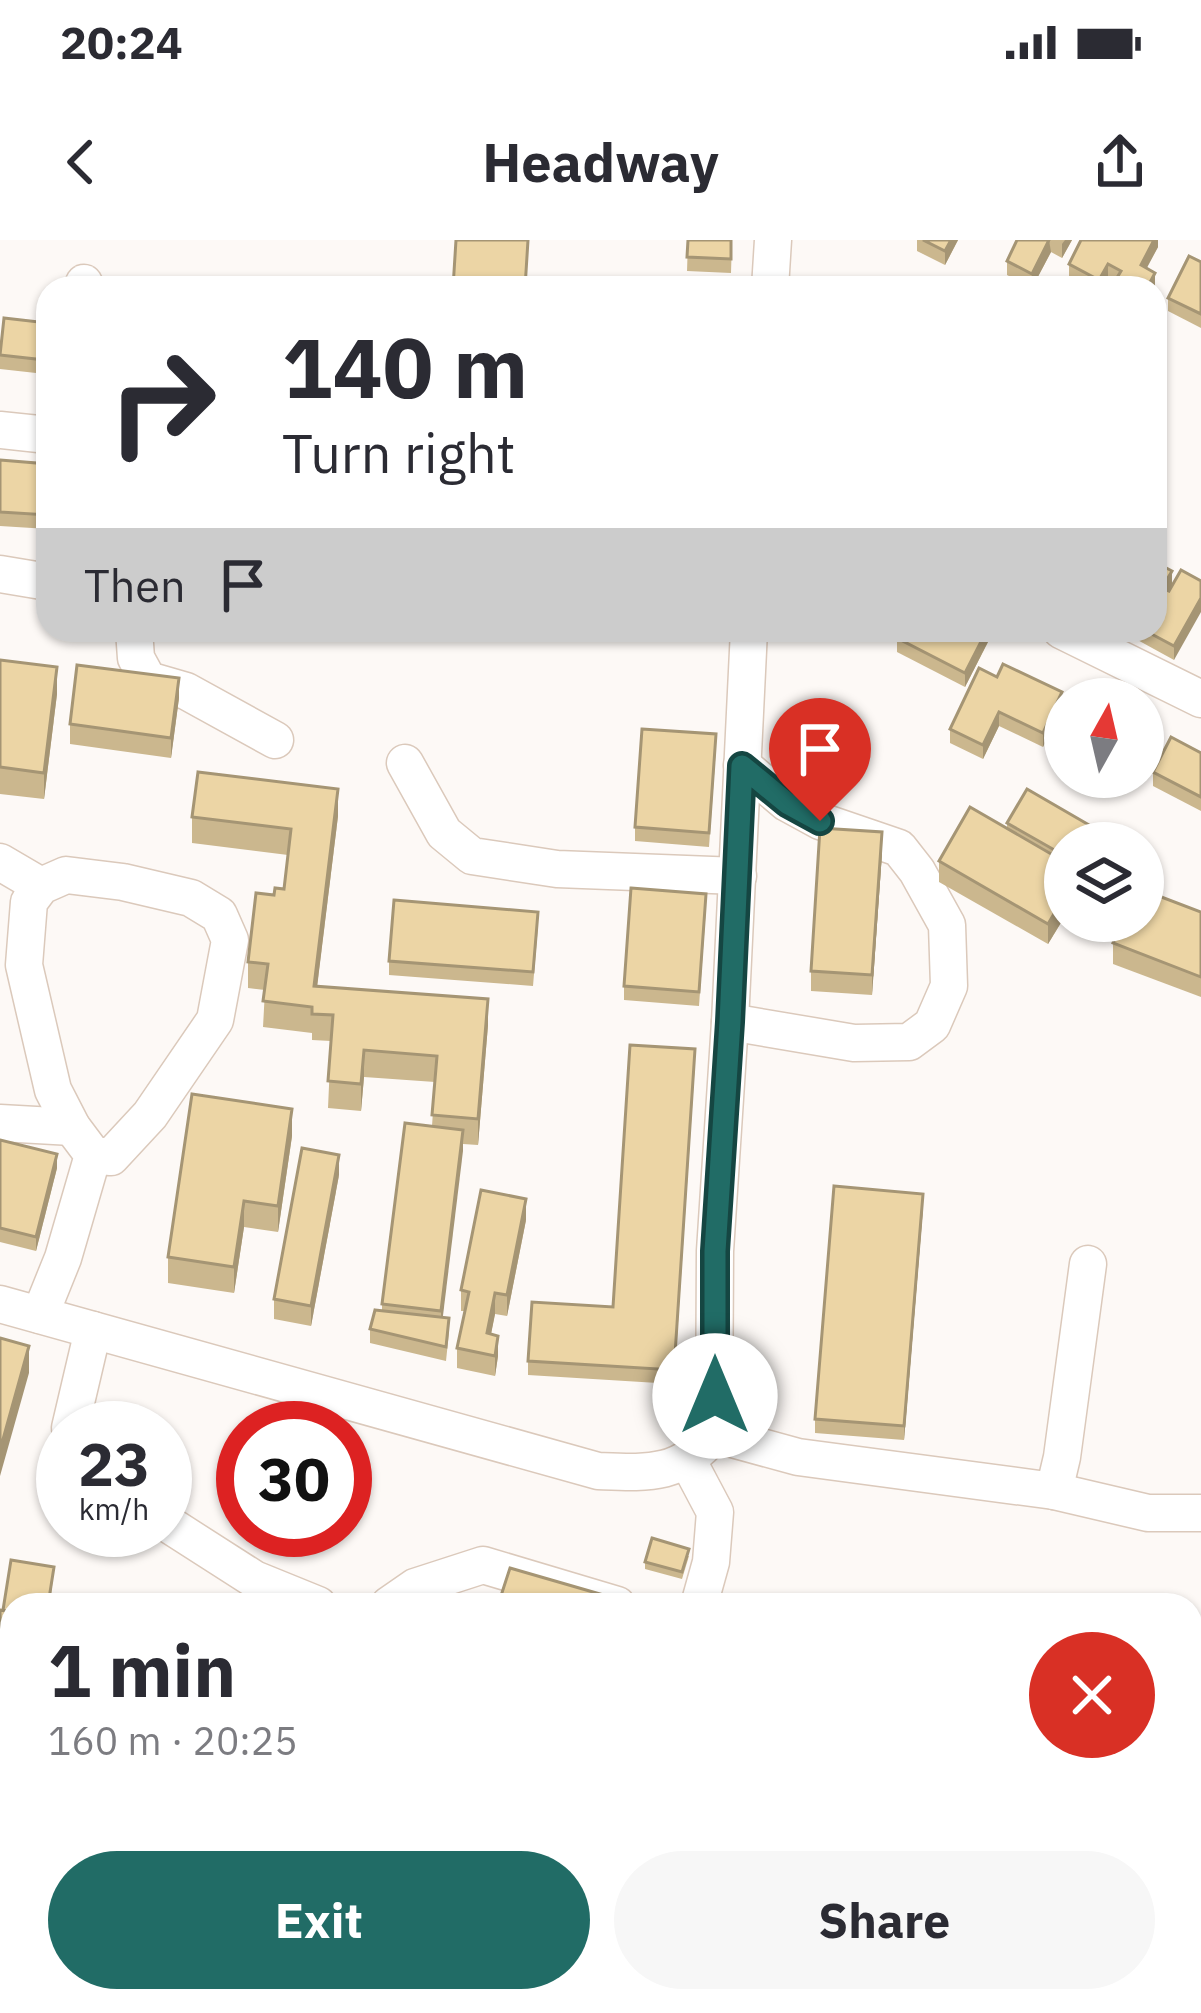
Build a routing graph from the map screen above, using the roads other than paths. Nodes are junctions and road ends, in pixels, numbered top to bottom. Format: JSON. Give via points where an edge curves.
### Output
{"nodes":[{"id":1,"x":773,"y":240,"type":"edge"},
{"id":2,"x":771,"y":276,"type":"edge"},
{"id":3,"x":0,"y":430,"type":"edge"},
{"id":4,"x":36,"y":431,"type":"edge"},
{"id":5,"x":0,"y":574,"type":"edge"},
{"id":6,"x":36,"y":580,"type":"edge"},
{"id":7,"x":135,"y":642,"type":"edge"},
{"id":8,"x":748,"y":642,"type":"edge"},
{"id":9,"x":1085,"y":642,"type":"edge"},
{"id":10,"x":1201,"y":699,"type":"edge"},
{"id":11,"x":275,"y":740,"type":"dead end"},
{"id":12,"x":405,"y":763,"type":"dead end"},
{"id":13,"x":742,"y":766,"type":"junction"},
{"id":14,"x":0,"y":862,"type":"edge"},
{"id":15,"x":738,"y":875,"type":"junction"},
{"id":16,"x":41,"y":886,"type":"junction"},
{"id":17,"x":730,"y":1022,"type":"junction"},
{"id":18,"x":0,"y":1123,"type":"edge"},
{"id":19,"x":82,"y":1141,"type":"junction"},
{"id":20,"x":1088,"y":1264,"type":"dead end"},
{"id":21,"x":0,"y":1304,"type":"edge"},
{"id":22,"x":40,"y":1315,"type":"junction"},
{"id":23,"x":92,"y":1330,"type":"junction"},
{"id":24,"x":76,"y":1401,"type":"edge"},
{"id":25,"x":714,"y":1434,"type":"junction"},
{"id":26,"x":688,"y":1461,"type":"junction"},
{"id":27,"x":1054,"y":1492,"type":"junction"},
{"id":28,"x":1201,"y":1513,"type":"edge"},
{"id":29,"x":192,"y":1539,"type":"edge"},
{"id":30,"x":288,"y":1593,"type":"edge"},
{"id":31,"x":406,"y":1593,"type":"edge"},
{"id":32,"x":577,"y":1593,"type":"edge"},
{"id":33,"x":702,"y":1593,"type":"edge"}],
"edges":[{"from":1,"to":2,"type":"street"},
{"from":3,"to":4,"type":"street"},
{"from":5,"to":6,"type":"street"},
{"from":7,"to":11,"type":"street","via":[[148,680]]},
{"from":8,"to":13,"type":"street"},
{"from":9,"to":10,"type":"street"},
{"from":12,"to":15,"type":"street","via":[[444,833],[472,856],[557,869]]},
{"from":13,"to":15,"type":"street"},
{"from":13,"to":17,"type":"street","via":[[820,821],[899,848],[947,925],[949,986],[932,1025],[909,1042],[854,1043]]},
{"from":14,"to":16,"type":"street"},
{"from":15,"to":17,"type":"street"},
{"from":16,"to":19,"type":"street","via":[[28,902],[24,965],[52,1090]]},
{"from":16,"to":19,"type":"street","via":[[66,875],[191,898],[219,915],[230,940],[215,1020],[150,1115],[111,1156]]},
{"from":17,"to":25,"type":"street","via":[[715,1251]]},
{"from":18,"to":19,"type":"street"},
{"from":19,"to":22,"type":"street","via":[[62,1258]]},
{"from":20,"to":27,"type":"street"},
{"from":21,"to":22,"type":"street"},
{"from":22,"to":23,"type":"street"},
{"from":23,"to":24,"type":"street"},
{"from":23,"to":26,"type":"street","via":[[598,1471],[650,1473]]},
{"from":25,"to":26,"type":"street"},
{"from":25,"to":27,"type":"street","via":[[798,1457]]},
{"from":26,"to":33,"type":"street","via":[[716,1512]]},
{"from":27,"to":28,"type":"street","via":[[1148,1513]]},
{"from":29,"to":30,"type":"street"},
{"from":31,"to":32,"type":"street","via":[[483,1565]]}]}
